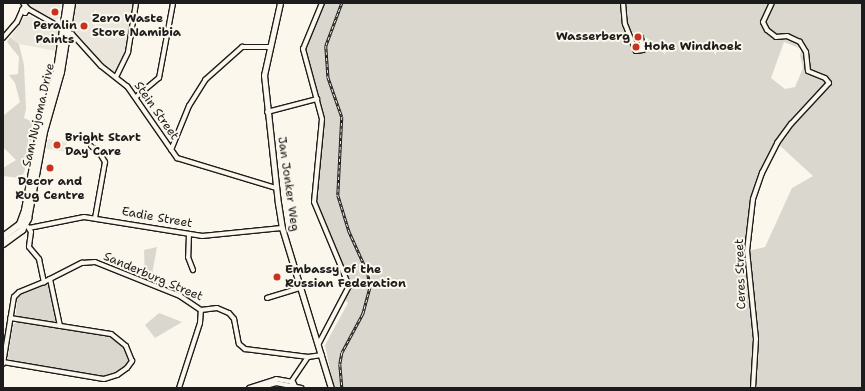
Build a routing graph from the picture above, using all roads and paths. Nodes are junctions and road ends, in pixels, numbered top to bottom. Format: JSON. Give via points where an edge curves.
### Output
{"nodes":[{"id":1,"x":68,"y":3,"type":"edge"},
{"id":2,"x":72,"y":3,"type":"edge"},
{"id":3,"x":136,"y":3,"type":"edge"},
{"id":4,"x":173,"y":3,"type":"edge"},
{"id":5,"x":280,"y":3,"type":"edge"},
{"id":6,"x":322,"y":3,"type":"edge"},
{"id":7,"x":623,"y":3,"type":"edge"},
{"id":8,"x":772,"y":3,"type":"edge"},
{"id":9,"x":24,"y":8,"type":"edge"},
{"id":10,"x":66,"y":30,"type":"junction"},
{"id":11,"x":642,"y":36,"type":"dead end"},
{"id":12,"x":3,"y":38,"type":"edge"},
{"id":13,"x":269,"y":47,"type":"junction"},
{"id":14,"x":116,"y":77,"type":"junction"},
{"id":15,"x":136,"y":96,"type":"junction"},
{"id":16,"x":317,"y":99,"type":"junction"},
{"id":17,"x":267,"y":112,"type":"junction"},
{"id":18,"x":91,"y":146,"type":"dead end"},
{"id":19,"x":171,"y":150,"type":"junction"},
{"id":20,"x":276,"y":188,"type":"junction"},
{"id":21,"x":95,"y":218,"type":"junction"},
{"id":22,"x":25,"y":226,"type":"junction"},
{"id":23,"x":282,"y":228,"type":"junction"},
{"id":24,"x":189,"y":234,"type":"junction"},
{"id":25,"x":3,"y":237,"type":"edge"},
{"id":26,"x":3,"y":244,"type":"edge"},
{"id":27,"x":193,"y":270,"type":"dead end"},
{"id":28,"x":50,"y":279,"type":"junction"},
{"id":29,"x":44,"y":282,"type":"junction"},
{"id":30,"x":300,"y":288,"type":"junction"},
{"id":31,"x":267,"y":298,"type":"dead end"},
{"id":32,"x":200,"y":310,"type":"junction"},
{"id":33,"x":10,"y":318,"type":"junction"},
{"id":34,"x":60,"y":326,"type":"junction"},
{"id":35,"x":318,"y":345,"type":"junction"},
{"id":36,"x":322,"y":355,"type":"junction"},
{"id":37,"x":308,"y":357,"type":"junction"},
{"id":38,"x":3,"y":364,"type":"edge"},
{"id":39,"x":294,"y":384,"type":"junction"},
{"id":40,"x":180,"y":387,"type":"edge"},
{"id":41,"x":249,"y":388,"type":"edge"},
{"id":42,"x":259,"y":388,"type":"edge"},
{"id":43,"x":302,"y":388,"type":"edge"},
{"id":44,"x":331,"y":388,"type":"edge"},
{"id":45,"x":753,"y":388,"type":"edge"}],
"edges":[{"from":1,"to":10,"type":"highway","name":"Sam Nujoma Drive"},
{"from":2,"to":10,"type":"highway","name":"Sam Nujoma Drive"},
{"from":3,"to":14,"type":"street","via":[[128,52]]},
{"from":4,"to":15,"type":"street","via":[[158,78]]},
{"from":5,"to":13,"type":"main road","name":"Jan Jonker Weg"},
{"from":6,"to":16,"type":"street","via":[[302,49]]},
{"from":7,"to":11,"type":"street","via":[[625,24],[636,51],[642,50]]},
{"from":8,"to":45,"type":"street","name":"Ceres Street","via":[[763,22],[767,30],[776,37],[787,36],[800,42],[806,52],[808,71],[829,82],[827,88],[791,124],[770,153],[750,210],[748,258],[757,352]]},
{"from":9,"to":10,"type":"street","name":"Stein Street"},
{"from":9,"to":12,"type":"street"},
{"from":10,"to":14,"type":"street","name":"Stein Street","via":[[101,66]]},
{"from":10,"to":22,"type":"highway","name":"Sam Nujoma Drive","via":[[61,72],[44,132],[32,204]]},
{"from":13,"to":17,"type":"main road","name":"Jan Jonker Weg","via":[[264,75]]},
{"from":13,"to":19,"type":"street","via":[[242,47],[205,80],[189,106]]},
{"from":14,"to":15,"type":"street","name":"Stein Street"},
{"from":15,"to":19,"type":"street","name":"Stein Street"},
{"from":16,"to":17,"type":"street"},
{"from":16,"to":35,"type":"street","via":[[322,129],[314,202],[349,286]]},
{"from":17,"to":20,"type":"main road","name":"Jan Jonker Weg"},
{"from":18,"to":21,"type":"street","via":[[99,152],[105,162]]},
{"from":19,"to":20,"type":"street","name":"Stein Street","via":[[179,159]]},
{"from":20,"to":23,"type":"main road","name":"Jan Jonker Weg"},
{"from":21,"to":22,"type":"street","name":"Eadie Street","via":[[77,217]]},
{"from":21,"to":24,"type":"street","name":"Eadie Street"},
{"from":22,"to":25,"type":"highway"},
{"from":22,"to":26,"type":"highway"},
{"from":22,"to":29,"type":"street","via":[[29,247],[40,262]]},
{"from":23,"to":24,"type":"street","name":"Eadie Street","via":[[208,236]]},
{"from":23,"to":30,"type":"main road","name":"Jan Jonker Weg"},
{"from":24,"to":27,"type":"street","via":[[188,258]]},
{"from":28,"to":29,"type":"street","name":"Sanderburg Street"},
{"from":28,"to":32,"type":"street","name":"Sanderburg Street","via":[[82,263],[92,261],[180,296]]},
{"from":28,"to":34,"type":"street"},
{"from":29,"to":33,"type":"street","name":"Sanderburg Street","via":[[16,295]]},
{"from":30,"to":31,"type":"street"},
{"from":30,"to":35,"type":"main road","name":"Jan Jonker Weg"},
{"from":32,"to":37,"type":"street","name":"Sanderburg Street","via":[[217,308],[231,315],[239,344],[245,349]]},
{"from":32,"to":40,"type":"street","via":[[200,323]]},
{"from":33,"to":34,"type":"street"},
{"from":33,"to":38,"type":"street"},
{"from":34,"to":38,"type":"street","via":[[116,336],[130,352],[130,365],[115,376],[104,379]]},
{"from":35,"to":36,"type":"main road","name":"Jan Jonker Weg"},
{"from":36,"to":37,"type":"street","name":"Sanderburg Street"},
{"from":36,"to":44,"type":"main road","name":"Jan Jonker Weg"},
{"from":37,"to":39,"type":"street"},
{"from":39,"to":41,"type":"street","via":[[272,379]]},
{"from":39,"to":42,"type":"street","via":[[272,383]]},
{"from":39,"to":43,"type":"street"}]}
